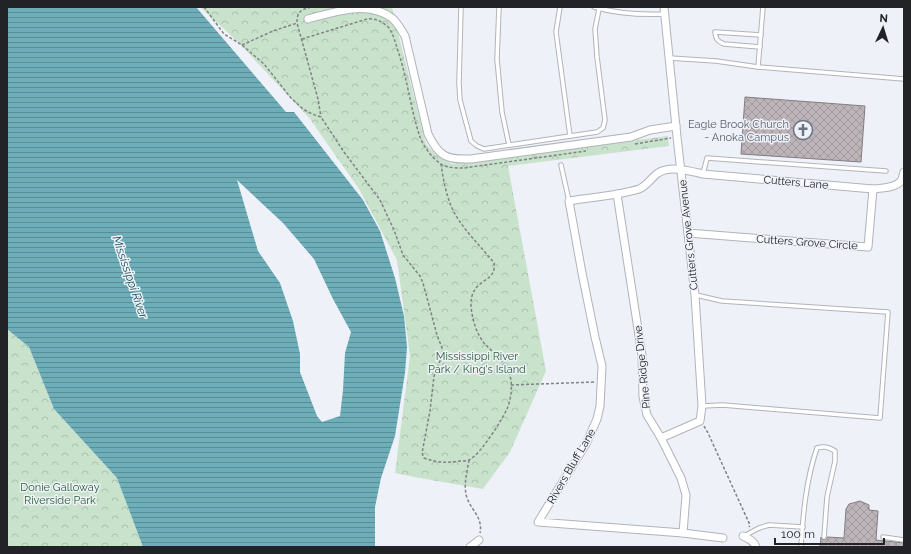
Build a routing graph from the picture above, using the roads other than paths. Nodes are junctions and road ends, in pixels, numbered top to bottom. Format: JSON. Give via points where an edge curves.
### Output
{"nodes":[{"id":1,"x":367,"y":7,"type":"edge"},
{"id":2,"x":460,"y":7,"type":"edge"},
{"id":3,"x":499,"y":7,"type":"edge"},
{"id":4,"x":560,"y":7,"type":"edge"},
{"id":5,"x":594,"y":7,"type":"edge"},
{"id":6,"x":763,"y":7,"type":"edge"},
{"id":7,"x":600,"y":9,"type":"junction"},
{"id":8,"x":664,"y":11,"type":"edge"},
{"id":9,"x":308,"y":19,"type":"dead end"},
{"id":10,"x":761,"y":35,"type":"junction"},
{"id":11,"x":760,"y":47,"type":"junction"},
{"id":12,"x":669,"y":58,"type":"junction"},
{"id":13,"x":758,"y":67,"type":"junction"},
{"id":14,"x":904,"y":79,"type":"edge"},
{"id":15,"x":676,"y":126,"type":"junction"},
{"id":16,"x":570,"y":136,"type":"junction"},
{"id":17,"x":509,"y":145,"type":"junction"},
{"id":18,"x":561,"y":165,"type":"dead end"},
{"id":19,"x":681,"y":170,"type":"junction"},
{"id":20,"x":886,"y":171,"type":"dead end"},
{"id":21,"x":904,"y":172,"type":"edge"},
{"id":22,"x":703,"y":174,"type":"junction"},
{"id":23,"x":873,"y":189,"type":"junction"},
{"id":24,"x":618,"y":194,"type":"junction"},
{"id":25,"x":569,"y":201,"type":"junction"},
{"id":26,"x":688,"y":233,"type":"junction"},
{"id":27,"x":695,"y":295,"type":"junction"},
{"id":28,"x":702,"y":406,"type":"junction"},
{"id":29,"x":661,"y":438,"type":"junction"},
{"id":30,"x":802,"y":527,"type":"junction"},
{"id":31,"x":683,"y":533,"type":"junction"},
{"id":32,"x":744,"y":536,"type":"joint"},
{"id":33,"x":824,"y":537,"type":"dead end"},
{"id":34,"x":883,"y":537,"type":"dead end"},
{"id":35,"x":723,"y":538,"type":"dead end"},
{"id":36,"x":479,"y":540,"type":"road end"},
{"id":37,"x":904,"y":540,"type":"edge"},
{"id":38,"x":470,"y":547,"type":"edge"},
{"id":39,"x":756,"y":547,"type":"edge"},
{"id":40,"x":801,"y":547,"type":"edge"}],
"edges":[{"from":1,"to":9,"type":"street"},
{"from":1,"to":15,"type":"street","via":[[393,19],[405,36],[428,134],[439,152],[448,157],[457,160],[479,158],[631,137],[650,130]]},
{"from":2,"to":17,"type":"lane","via":[[460,100],[471,141],[484,149]]},
{"from":3,"to":17,"type":"lane","via":[[497,59],[502,112]]},
{"from":4,"to":16,"type":"lane","via":[[556,32]]},
{"from":5,"to":7,"type":"lane"},
{"from":6,"to":10,"type":"lane"},
{"from":7,"to":8,"type":"lane","via":[[640,15]]},
{"from":7,"to":16,"type":"lane","via":[[595,29],[596,57],[606,120],[603,128],[597,132]]},
{"from":8,"to":12,"type":"street","name":"Cutters Grove Avenue"},
{"from":10,"to":11,"type":"lane"},
{"from":10,"to":11,"type":"lane","via":[[715,32],[716,39],[724,44]]},
{"from":11,"to":13,"type":"lane"},
{"from":12,"to":13,"type":"lane"},
{"from":12,"to":15,"type":"street","name":"Cutters Grove Avenue"},
{"from":13,"to":14,"type":"lane"},
{"from":15,"to":19,"type":"street","name":"Cutters Grove Avenue"},
{"from":16,"to":17,"type":"lane"},
{"from":18,"to":25,"type":"lane"},
{"from":19,"to":22,"type":"street","name":"Cutters Lane"},
{"from":19,"to":24,"type":"street","via":[[659,173],[642,188]]},
{"from":19,"to":26,"type":"street","name":"Cutters Grove Avenue"},
{"from":20,"to":22,"type":"lane","via":[[707,158]]},
{"from":21,"to":23,"type":"street","name":"Cutters Lane","via":[[902,180],[895,185]]},
{"from":22,"to":23,"type":"street","name":"Cutters Lane"},
{"from":23,"to":26,"type":"street","name":"Cutters Grove Circle","via":[[868,247]]},
{"from":24,"to":25,"type":"street"},
{"from":24,"to":29,"type":"street","name":"Pine Ridge Drive","via":[[642,355],[647,415]]},
{"from":25,"to":31,"type":"street","name":"Rivers Bluff Lane","via":[[602,366],[600,406],[586,444],[538,522]]},
{"from":26,"to":27,"type":"street","name":"Cutters Grove Avenue"},
{"from":27,"to":28,"type":"street","name":"Cutters Grove Avenue"},
{"from":27,"to":28,"type":"lane","via":[[722,301],[888,312],[880,418],[723,405]]},
{"from":28,"to":29,"type":"street","name":"Cutters Grove Avenue","via":[[700,421]]},
{"from":29,"to":31,"type":"street","name":"Pine Ridge Drive","via":[[681,478],[686,495]]},
{"from":30,"to":32,"type":"lane","via":[[769,525]]},
{"from":30,"to":33,"type":"lane","via":[[812,463],[817,448],[829,447],[835,451],[835,461],[827,497]]},
{"from":30,"to":40,"type":"lane"},
{"from":31,"to":35,"type":"street","name":"Rivers Bluff Lane"},
{"from":32,"to":39,"type":"street","via":[[755,543]]},
{"from":34,"to":37,"type":"lane"},
{"from":36,"to":38,"type":"street"}]}
